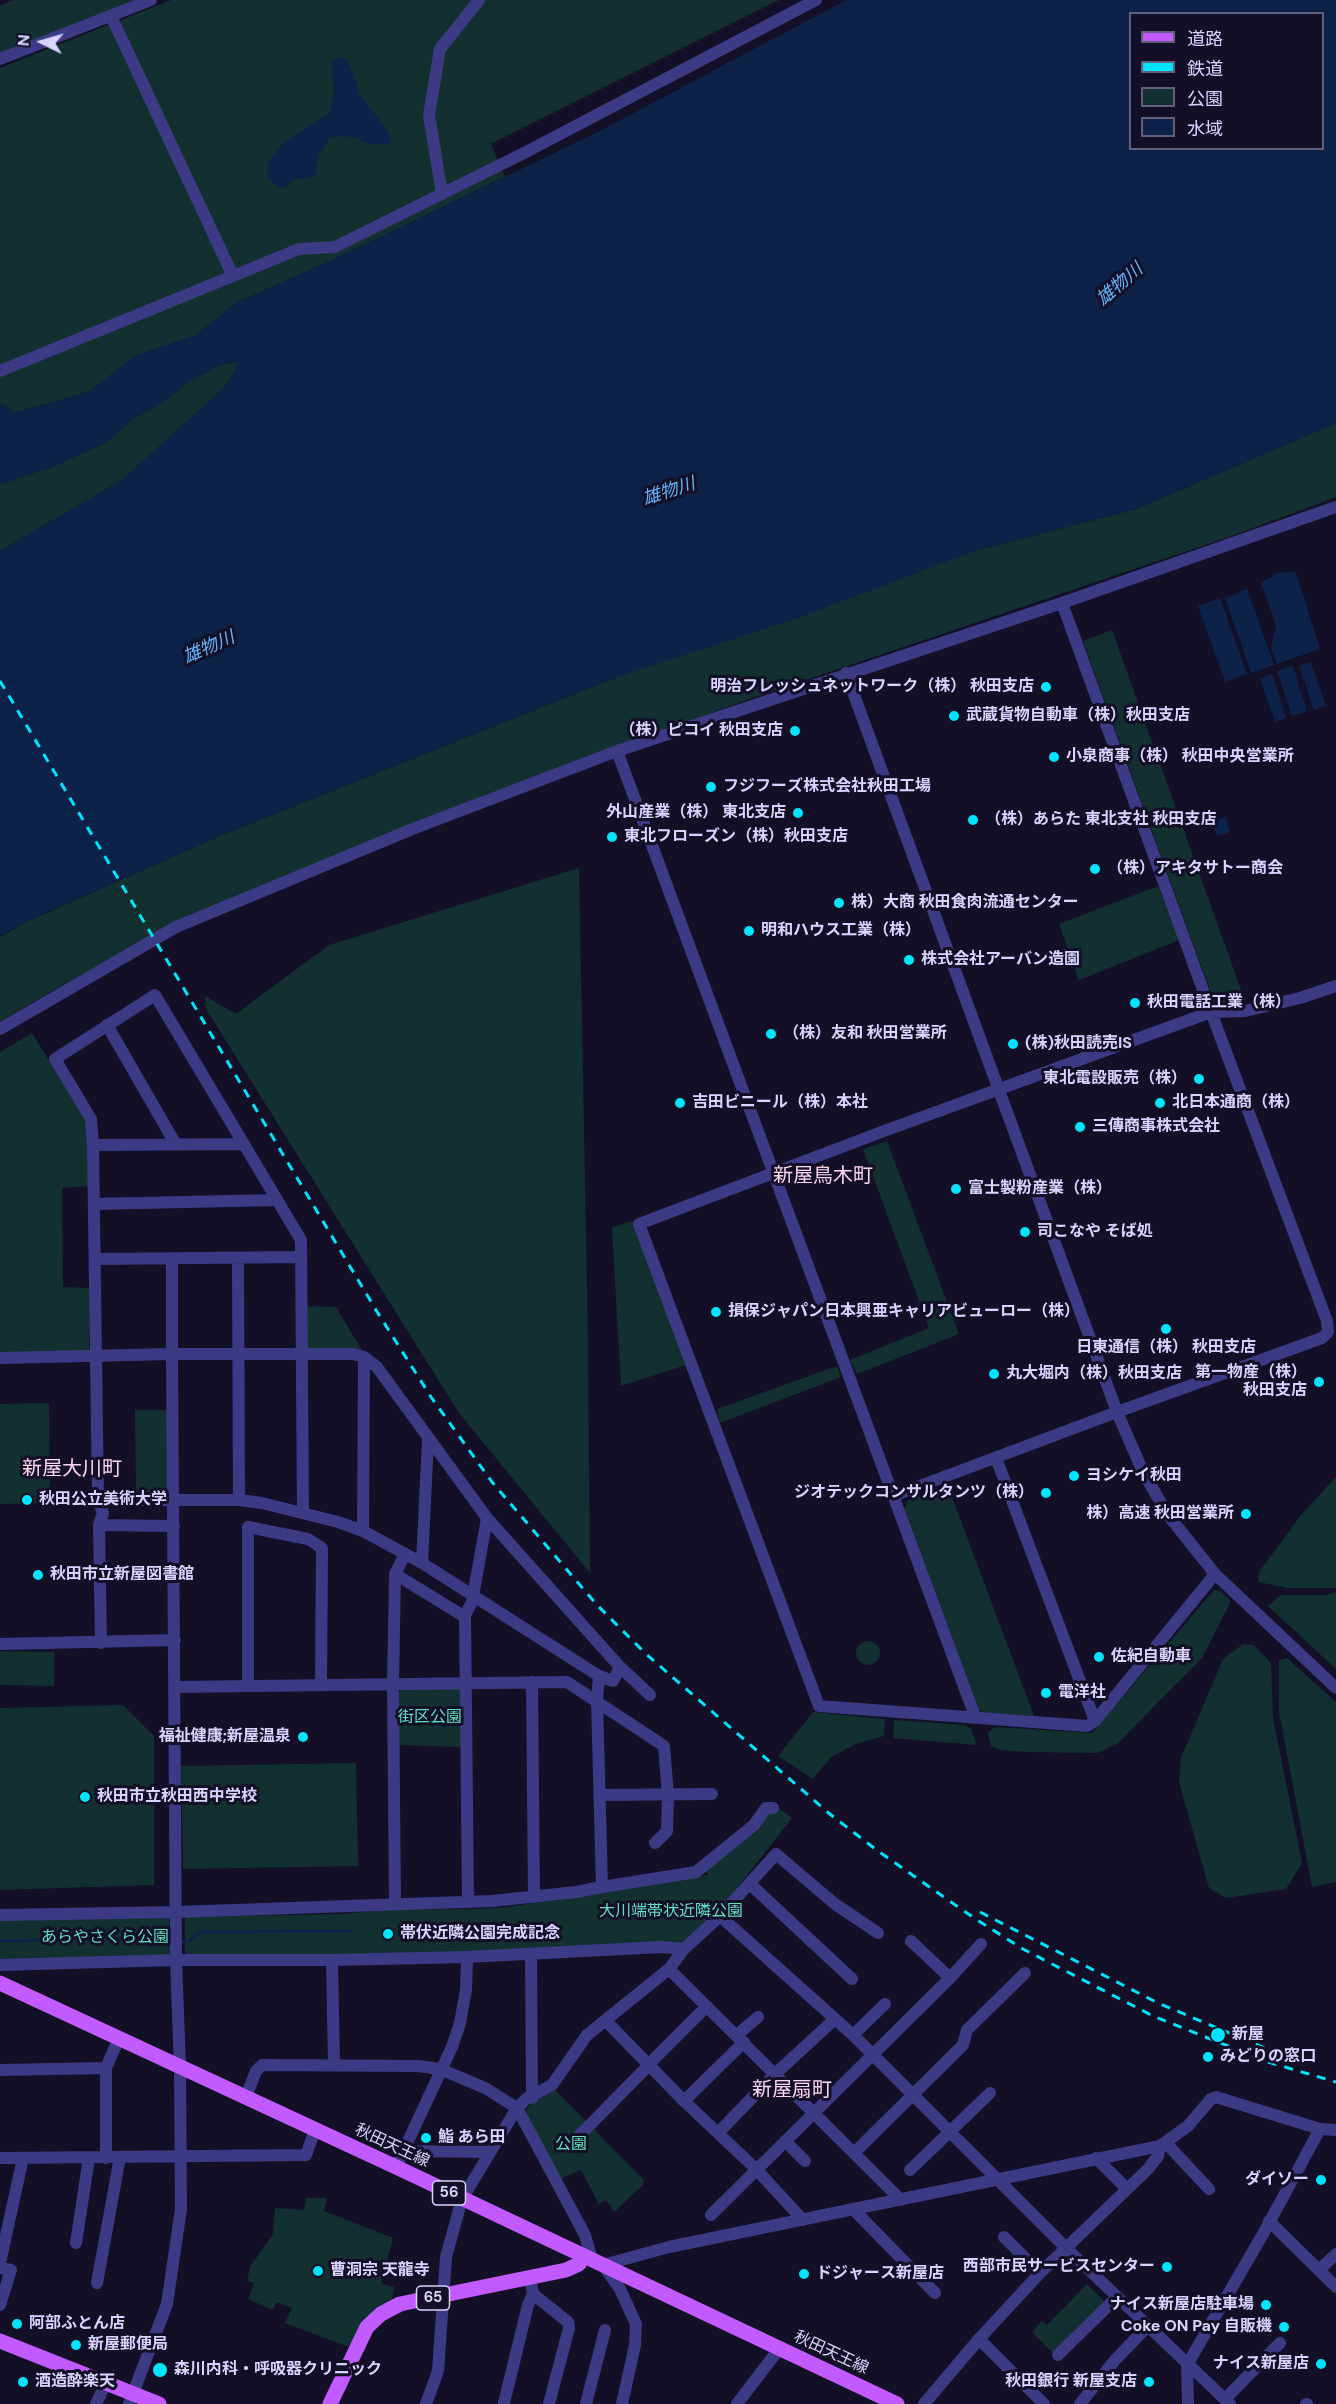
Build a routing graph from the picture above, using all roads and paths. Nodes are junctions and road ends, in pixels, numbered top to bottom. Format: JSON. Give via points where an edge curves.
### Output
{"nodes":[{"id":1,"x":151,"y":0,"type":"edge"},
{"id":2,"x":479,"y":0,"type":"edge"},
{"id":3,"x":816,"y":0,"type":"edge"},
{"id":4,"x":111,"y":16,"type":"junction"},
{"id":5,"x":0,"y":59,"type":"edge"},
{"id":6,"x":442,"y":194,"type":"junction"},
{"id":7,"x":233,"y":276,"type":"junction"},
{"id":8,"x":0,"y":371,"type":"edge"},
{"id":9,"x":1336,"y":507,"type":"edge"},
{"id":10,"x":1062,"y":603,"type":"junction"},
{"id":11,"x":846,"y":673,"type":"junction"},
{"id":12,"x":617,"y":751,"type":"junction"},
{"id":13,"x":1336,"y":986,"type":"edge"},
{"id":14,"x":1211,"y":1012,"type":"junction"},
{"id":15,"x":107,"y":1025,"type":"junction"},
{"id":16,"x":0,"y":1029,"type":"edge"},
{"id":17,"x":999,"y":1089,"type":"junction"},
{"id":18,"x":175,"y":1143,"type":"junction"},
{"id":19,"x":93,"y":1144,"type":"junction"},
{"id":20,"x":243,"y":1144,"type":"junction"},
{"id":21,"x":774,"y":1174,"type":"junction"},
{"id":22,"x":277,"y":1200,"type":"junction"},
{"id":23,"x":94,"y":1204,"type":"junction"},
{"id":24,"x":300,"y":1257,"type":"junction"},
{"id":25,"x":172,"y":1258,"type":"junction"},
{"id":26,"x":238,"y":1258,"type":"junction"},
{"id":27,"x":95,"y":1259,"type":"junction"},
{"id":28,"x":172,"y":1354,"type":"junction"},
{"id":29,"x":238,"y":1354,"type":"junction"},
{"id":30,"x":302,"y":1354,"type":"junction"},
{"id":31,"x":96,"y":1356,"type":"junction"},
{"id":32,"x":364,"y":1357,"type":"junction"},
{"id":33,"x":0,"y":1358,"type":"edge"},
{"id":34,"x":1117,"y":1412,"type":"junction"},
{"id":35,"x":428,"y":1440,"type":"junction"},
{"id":36,"x":996,"y":1458,"type":"junction"},
{"id":37,"x":893,"y":1496,"type":"junction"},
{"id":38,"x":98,"y":1500,"type":"junction"},
{"id":39,"x":239,"y":1500,"type":"junction"},
{"id":40,"x":174,"y":1501,"type":"junction"},
{"id":41,"x":303,"y":1512,"type":"junction"},
{"id":42,"x":487,"y":1518,"type":"junction"},
{"id":43,"x":99,"y":1525,"type":"junction"},
{"id":44,"x":174,"y":1526,"type":"junction"},
{"id":45,"x":363,"y":1531,"type":"junction"},
{"id":46,"x":405,"y":1554,"type":"junction"},
{"id":47,"x":422,"y":1563,"type":"junction"},
{"id":48,"x":395,"y":1574,"type":"junction"},
{"id":49,"x":1215,"y":1574,"type":"junction"},
{"id":50,"x":473,"y":1594,"type":"junction"},
{"id":51,"x":465,"y":1617,"type":"junction"},
{"id":52,"x":175,"y":1640,"type":"junction"},
{"id":53,"x":101,"y":1642,"type":"junction"},
{"id":54,"x":0,"y":1644,"type":"edge"},
{"id":55,"x":620,"y":1667,"type":"junction"},
{"id":56,"x":599,"y":1676,"type":"junction"},
{"id":57,"x":532,"y":1682,"type":"junction"},
{"id":58,"x":393,"y":1684,"type":"junction"},
{"id":59,"x":465,"y":1684,"type":"junction"},
{"id":60,"x":321,"y":1685,"type":"junction"},
{"id":61,"x":248,"y":1686,"type":"junction"},
{"id":62,"x":175,"y":1687,"type":"junction"},
{"id":63,"x":1336,"y":1688,"type":"edge"},
{"id":64,"x":650,"y":1695,"type":"dead end"},
{"id":65,"x":597,"y":1700,"type":"junction"},
{"id":66,"x":975,"y":1716,"type":"junction"},
{"id":67,"x":1095,"y":1721,"type":"junction"},
{"id":68,"x":712,"y":1794,"type":"dead end"},
{"id":69,"x":600,"y":1795,"type":"junction"},
{"id":70,"x":668,"y":1795,"type":"junction"},
{"id":71,"x":773,"y":1808,"type":"dead end"},
{"id":72,"x":655,"y":1843,"type":"dead end"},
{"id":73,"x":750,"y":1884,"type":"junction"},
{"id":74,"x":602,"y":1887,"type":"junction"},
{"id":75,"x":534,"y":1898,"type":"junction"},
{"id":76,"x":468,"y":1902,"type":"junction"},
{"id":77,"x":395,"y":1904,"type":"junction"},
{"id":78,"x":0,"y":1915,"type":"edge"},
{"id":79,"x":177,"y":1916,"type":"junction"},
{"id":80,"x":720,"y":1916,"type":"junction"},
{"id":81,"x":878,"y":1934,"type":"dead end"},
{"id":82,"x":911,"y":1941,"type":"dead end"},
{"id":83,"x":981,"y":1944,"type":"dead end"},
{"id":84,"x":684,"y":1949,"type":"junction"},
{"id":85,"x":531,"y":1954,"type":"junction"},
{"id":86,"x":176,"y":1956,"type":"junction"},
{"id":87,"x":467,"y":1957,"type":"junction"},
{"id":88,"x":332,"y":1960,"type":"junction"},
{"id":89,"x":0,"y":1965,"type":"edge"},
{"id":90,"x":669,"y":1969,"type":"junction"},
{"id":91,"x":1025,"y":1973,"type":"dead end"},
{"id":92,"x":950,"y":1978,"type":"junction"},
{"id":93,"x":852,"y":1979,"type":"dead end"},
{"id":94,"x":0,"y":1983,"type":"edge"},
{"id":95,"x":885,"y":2004,"type":"dead end"},
{"id":96,"x":707,"y":2006,"type":"junction"},
{"id":97,"x":758,"y":2017,"type":"dead end"},
{"id":98,"x":835,"y":2019,"type":"junction"},
{"id":99,"x":606,"y":2021,"type":"junction"},
{"id":100,"x":853,"y":2035,"type":"junction"},
{"id":101,"x":119,"y":2038,"type":"junction"},
{"id":102,"x":741,"y":2039,"type":"junction"},
{"id":103,"x":873,"y":2055,"type":"junction"},
{"id":104,"x":334,"y":2065,"type":"junction"},
{"id":105,"x":649,"y":2065,"type":"junction"},
{"id":106,"x":180,"y":2067,"type":"junction"},
{"id":107,"x":106,"y":2068,"type":"junction"},
{"id":108,"x":440,"y":2069,"type":"junction"},
{"id":109,"x":0,"y":2070,"type":"edge"},
{"id":110,"x":775,"y":2074,"type":"junction"},
{"id":111,"x":990,"y":2093,"type":"dead end"},
{"id":112,"x":914,"y":2095,"type":"junction"},
{"id":113,"x":246,"y":2097,"type":"junction"},
{"id":114,"x":532,"y":2098,"type":"junction"},
{"id":115,"x":684,"y":2101,"type":"junction"},
{"id":116,"x":516,"y":2108,"type":"junction"},
{"id":117,"x":814,"y":2112,"type":"junction"},
{"id":118,"x":1320,"y":2129,"type":"junction"},
{"id":119,"x":315,"y":2130,"type":"junction"},
{"id":120,"x":1336,"y":2130,"type":"edge"},
{"id":121,"x":949,"y":2131,"type":"junction"},
{"id":122,"x":718,"y":2133,"type":"junction"},
{"id":123,"x":784,"y":2141,"type":"junction"},
{"id":124,"x":573,"y":2142,"type":"dead end"},
{"id":125,"x":1163,"y":2145,"type":"junction"},
{"id":126,"x":404,"y":2151,"type":"junction"},
{"id":127,"x":490,"y":2152,"type":"junction"},
{"id":128,"x":854,"y":2153,"type":"junction"},
{"id":129,"x":120,"y":2157,"type":"junction"},
{"id":130,"x":0,"y":2158,"type":"edge"},
{"id":131,"x":23,"y":2158,"type":"junction"},
{"id":132,"x":89,"y":2158,"type":"junction"},
{"id":133,"x":106,"y":2158,"type":"junction"},
{"id":134,"x":180,"y":2158,"type":"junction"},
{"id":135,"x":1096,"y":2158,"type":"junction"},
{"id":136,"x":805,"y":2161,"type":"dead end"},
{"id":137,"x":396,"y":2167,"type":"junction"},
{"id":138,"x":756,"y":2169,"type":"junction"},
{"id":139,"x":910,"y":2170,"type":"dead end"},
{"id":140,"x":996,"y":2178,"type":"junction"},
{"id":141,"x":1126,"y":2188,"type":"junction"},
{"id":142,"x":1209,"y":2189,"type":"dead end"},
{"id":143,"x":462,"y":2199,"type":"junction"},
{"id":144,"x":901,"y":2200,"type":"junction"},
{"id":145,"x":853,"y":2209,"type":"junction"},
{"id":146,"x":711,"y":2215,"type":"dead end"},
{"id":147,"x":803,"y":2220,"type":"junction"},
{"id":148,"x":1269,"y":2222,"type":"junction"},
{"id":149,"x":1004,"y":2237,"type":"dead end"},
{"id":150,"x":76,"y":2243,"type":"dead end"},
{"id":151,"x":1066,"y":2248,"type":"junction"},
{"id":152,"x":1336,"y":2254,"type":"edge"},
{"id":153,"x":593,"y":2261,"type":"junction"},
{"id":154,"x":0,"y":2263,"type":"edge"},
{"id":155,"x":0,"y":2268,"type":"edge"},
{"id":156,"x":1319,"y":2270,"type":"junction"},
{"id":157,"x":1040,"y":2273,"type":"junction"},
{"id":158,"x":530,"y":2277,"type":"junction"},
{"id":159,"x":98,"y":2283,"type":"dead end"},
{"id":160,"x":1336,"y":2287,"type":"edge"},
{"id":161,"x":935,"y":2293,"type":"dead end"},
{"id":162,"x":533,"y":2294,"type":"junction"},
{"id":163,"x":442,"y":2296,"type":"junction"},
{"id":164,"x":1117,"y":2297,"type":"junction"},
{"id":165,"x":0,"y":2306,"type":"edge"},
{"id":166,"x":1148,"y":2327,"type":"junction"},
{"id":167,"x":604,"y":2330,"type":"dead end"},
{"id":168,"x":979,"y":2339,"type":"junction"},
{"id":169,"x":0,"y":2341,"type":"edge"},
{"id":170,"x":1280,"y":2343,"type":"dead end"},
{"id":171,"x":779,"y":2349,"type":"junction"},
{"id":172,"x":1058,"y":2355,"type":"dead end"},
{"id":173,"x":1187,"y":2365,"type":"junction"},
{"id":174,"x":106,"y":2383,"type":"junction"},
{"id":175,"x":131,"y":2399,"type":"edge"},
{"id":176,"x":1228,"y":2402,"type":"edge"},
{"id":177,"x":504,"y":2403,"type":"edge"},
{"id":178,"x":96,"y":2404,"type":"edge"},
{"id":179,"x":159,"y":2404,"type":"edge"},
{"id":180,"x":330,"y":2404,"type":"edge"},
{"id":181,"x":426,"y":2404,"type":"edge"},
{"id":182,"x":549,"y":2404,"type":"edge"},
{"id":183,"x":586,"y":2404,"type":"edge"},
{"id":184,"x":622,"y":2404,"type":"edge"},
{"id":185,"x":737,"y":2404,"type":"edge"},
{"id":186,"x":897,"y":2404,"type":"edge"},
{"id":187,"x":924,"y":2404,"type":"edge"},
{"id":188,"x":1044,"y":2404,"type":"edge"},
{"id":189,"x":1080,"y":2404,"type":"edge"},
{"id":190,"x":1188,"y":2404,"type":"edge"}],
"edges":[{"from":1,"to":4,"type":"street"},
{"from":2,"to":6,"type":"street","via":[[440,49],[429,115]]},
{"from":3,"to":6,"type":"street"},
{"from":4,"to":5,"type":"street"},
{"from":4,"to":7,"type":"street"},
{"from":6,"to":7,"type":"street","via":[[335,247],[299,249]]},
{"from":7,"to":8,"type":"street"},
{"from":9,"to":10,"type":"street"},
{"from":10,"to":11,"type":"street"},
{"from":10,"to":14,"type":"street"},
{"from":11,"to":12,"type":"street"},
{"from":11,"to":17,"type":"street"},
{"from":12,"to":16,"type":"street","via":[[415,828],[176,927]]},
{"from":12,"to":21,"type":"street"},
{"from":13,"to":14,"type":"street","via":[[1245,1011]]},
{"from":14,"to":17,"type":"street"},
{"from":14,"to":34,"type":"street","via":[[1328,1321],[1328,1332],[1322,1338]]},
{"from":15,"to":18,"type":"street"},
{"from":15,"to":19,"type":"street","via":[[55,1059],[91,1119]]},
{"from":15,"to":20,"type":"street","via":[[154,995]]},
{"from":17,"to":21,"type":"street"},
{"from":17,"to":34,"type":"street"},
{"from":18,"to":19,"type":"street"},
{"from":18,"to":20,"type":"street"},
{"from":19,"to":23,"type":"street"},
{"from":20,"to":22,"type":"street"},
{"from":21,"to":37,"type":"street"},
{"from":21,"to":66,"type":"street","via":[[639,1224],[819,1706]]},
{"from":22,"to":23,"type":"street"},
{"from":22,"to":24,"type":"street","via":[[301,1240]]},
{"from":23,"to":27,"type":"street"},
{"from":24,"to":26,"type":"street"},
{"from":24,"to":30,"type":"street"},
{"from":25,"to":26,"type":"street"},
{"from":25,"to":27,"type":"street"},
{"from":25,"to":28,"type":"street"},
{"from":26,"to":29,"type":"street"},
{"from":27,"to":31,"type":"street"},
{"from":28,"to":29,"type":"street"},
{"from":28,"to":31,"type":"street"},
{"from":28,"to":40,"type":"street"},
{"from":29,"to":30,"type":"street"},
{"from":29,"to":39,"type":"street"},
{"from":30,"to":32,"type":"street"},
{"from":30,"to":41,"type":"street"},
{"from":31,"to":33,"type":"street"},
{"from":31,"to":38,"type":"street"},
{"from":32,"to":35,"type":"street","via":[[377,1367]]},
{"from":32,"to":45,"type":"street"},
{"from":34,"to":36,"type":"street"},
{"from":34,"to":49,"type":"street","via":[[1143,1472],[1168,1515]]},
{"from":35,"to":42,"type":"street"},
{"from":35,"to":47,"type":"street"},
{"from":36,"to":37,"type":"street"},
{"from":36,"to":67,"type":"street"},
{"from":37,"to":66,"type":"street"},
{"from":38,"to":40,"type":"street"},
{"from":38,"to":43,"type":"street","via":[[103,1513]]},
{"from":39,"to":40,"type":"street"},
{"from":39,"to":41,"type":"street"},
{"from":40,"to":44,"type":"street"},
{"from":41,"to":45,"type":"street"},
{"from":42,"to":50,"type":"street"},
{"from":42,"to":55,"type":"street"},
{"from":43,"to":44,"type":"street"},
{"from":43,"to":53,"type":"street"},
{"from":44,"to":52,"type":"street"},
{"from":45,"to":46,"type":"street"},
{"from":46,"to":47,"type":"street"},
{"from":46,"to":48,"type":"street"},
{"from":47,"to":50,"type":"street"},
{"from":48,"to":51,"type":"street"},
{"from":48,"to":58,"type":"street"},
{"from":49,"to":63,"type":"street"},
{"from":49,"to":67,"type":"street"},
{"from":50,"to":51,"type":"street"},
{"from":50,"to":56,"type":"street"},
{"from":51,"to":59,"type":"street"},
{"from":52,"to":53,"type":"street"},
{"from":52,"to":62,"type":"street"},
{"from":53,"to":54,"type":"street"},
{"from":55,"to":56,"type":"street","via":[[613,1681]]},
{"from":55,"to":64,"type":"street"},
{"from":56,"to":65,"type":"street"},
{"from":57,"to":59,"type":"street"},
{"from":57,"to":65,"type":"street","via":[[567,1682]]},
{"from":57,"to":75,"type":"street"},
{"from":58,"to":59,"type":"street"},
{"from":58,"to":60,"type":"street"},
{"from":58,"to":77,"type":"street"},
{"from":59,"to":76,"type":"street"},
{"from":60,"to":61,"type":"street"},
{"from":60,"to":61,"type":"street","via":[[322,1548],[308,1539],[248,1527]]},
{"from":61,"to":62,"type":"street"},
{"from":62,"to":79,"type":"street"},
{"from":65,"to":69,"type":"street"},
{"from":65,"to":70,"type":"street","via":[[664,1746]]},
{"from":66,"to":67,"type":"street","via":[[1087,1726]]},
{"from":68,"to":70,"type":"street"},
{"from":69,"to":70,"type":"street"},
{"from":69,"to":74,"type":"street"},
{"from":70,"to":72,"type":"street","via":[[667,1832]]},
{"from":71,"to":74,"type":"street","via":[[766,1808],[754,1825],[696,1872]]},
{"from":73,"to":80,"type":"street"},
{"from":73,"to":81,"type":"street","via":[[776,1854],[835,1905]]},
{"from":73,"to":93,"type":"street"},
{"from":74,"to":75,"type":"street"},
{"from":75,"to":76,"type":"street"},
{"from":76,"to":77,"type":"street"},
{"from":77,"to":79,"type":"street"},
{"from":78,"to":79,"type":"street"},
{"from":79,"to":86,"type":"street"},
{"from":80,"to":84,"type":"street"},
{"from":80,"to":98,"type":"street"},
{"from":82,"to":92,"type":"street"},
{"from":83,"to":92,"type":"street"},
{"from":84,"to":85,"type":"street"},
{"from":84,"to":90,"type":"street"},
{"from":85,"to":87,"type":"street"},
{"from":85,"to":114,"type":"street"},
{"from":86,"to":88,"type":"street"},
{"from":86,"to":89,"type":"street"},
{"from":86,"to":106,"type":"street"},
{"from":87,"to":88,"type":"street"},
{"from":87,"to":108,"type":"street","via":[[460,2023]]},
{"from":88,"to":104,"type":"street"},
{"from":90,"to":96,"type":"street"},
{"from":90,"to":99,"type":"street"},
{"from":91,"to":112,"type":"street","via":[[967,2030],[963,2045]]},
{"from":92,"to":103,"type":"street"},
{"from":94,"to":101,"type":"main road","name":"秋田天王線","number":"56"},
{"from":95,"to":100,"type":"street"},
{"from":96,"to":102,"type":"street"},
{"from":96,"to":105,"type":"street"},
{"from":97,"to":102,"type":"street"},
{"from":98,"to":100,"type":"street"},
{"from":98,"to":110,"type":"street"},
{"from":99,"to":105,"type":"street"},
{"from":99,"to":114,"type":"street","via":[[587,2035],[552,2085]]},
{"from":100,"to":103,"type":"street"},
{"from":101,"to":106,"type":"main road","name":"秋田天王線","number":"56"},
{"from":101,"to":107,"type":"street"},
{"from":102,"to":110,"type":"street"},
{"from":102,"to":115,"type":"street"},
{"from":103,"to":112,"type":"street"},
{"from":103,"to":117,"type":"street"},
{"from":104,"to":108,"type":"street"},
{"from":104,"to":113,"type":"street","via":[[262,2066],[256,2071]]},
{"from":105,"to":115,"type":"street"},
{"from":105,"to":124,"type":"street"},
{"from":106,"to":113,"type":"main road","name":"秋田天王線","number":"56"},
{"from":106,"to":134,"type":"street"},
{"from":107,"to":109,"type":"street"},
{"from":107,"to":133,"type":"street"},
{"from":108,"to":116,"type":"street","via":[[485,2088]]},
{"from":108,"to":126,"type":"street"},
{"from":110,"to":117,"type":"street"},
{"from":110,"to":122,"type":"street"},
{"from":111,"to":121,"type":"street"},
{"from":112,"to":121,"type":"street"},
{"from":112,"to":128,"type":"street"},
{"from":113,"to":119,"type":"main road","name":"秋田天王線","number":"56"},
{"from":114,"to":116,"type":"street"},
{"from":115,"to":122,"type":"street"},
{"from":116,"to":127,"type":"street"},
{"from":116,"to":153,"type":"street","via":[[585,2235]]},
{"from":117,"to":123,"type":"street"},
{"from":117,"to":128,"type":"street"},
{"from":118,"to":120,"type":"street"},
{"from":118,"to":125,"type":"street","via":[[1216,2097]]},
{"from":118,"to":148,"type":"street"},
{"from":119,"to":134,"type":"street","via":[[306,2155]]},
{"from":119,"to":137,"type":"main road","name":"秋田天王線","number":"56"},
{"from":121,"to":139,"type":"street"},
{"from":121,"to":140,"type":"street"},
{"from":122,"to":138,"type":"street"},
{"from":123,"to":136,"type":"street"},
{"from":123,"to":138,"type":"street"},
{"from":125,"to":135,"type":"street"},
{"from":125,"to":141,"type":"street","via":[[1148,2169]]},
{"from":125,"to":142,"type":"street"},
{"from":126,"to":127,"type":"street"},
{"from":126,"to":137,"type":"street"},
{"from":127,"to":143,"type":"street"},
{"from":128,"to":144,"type":"street"},
{"from":129,"to":133,"type":"street"},
{"from":129,"to":134,"type":"street"},
{"from":129,"to":159,"type":"street"},
{"from":130,"to":131,"type":"street"},
{"from":131,"to":132,"type":"street"},
{"from":131,"to":154,"type":"street"},
{"from":132,"to":133,"type":"street"},
{"from":132,"to":150,"type":"street"},
{"from":134,"to":175,"type":"street","via":[[181,2209],[167,2304]]},
{"from":135,"to":140,"type":"street"},
{"from":135,"to":141,"type":"street"},
{"from":137,"to":143,"type":"main road","name":"秋田天王線","number":"56"},
{"from":138,"to":146,"type":"street"},
{"from":138,"to":147,"type":"street"},
{"from":140,"to":144,"type":"street"},
{"from":140,"to":151,"type":"street"},
{"from":141,"to":151,"type":"street"},
{"from":143,"to":153,"type":"main road","name":"秋田天王線","number":"56"},
{"from":143,"to":163,"type":"street","via":[[446,2257]]},
{"from":144,"to":145,"type":"street"},
{"from":145,"to":147,"type":"street"},
{"from":145,"to":161,"type":"street"},
{"from":147,"to":153,"type":"street"},
{"from":148,"to":156,"type":"street"},
{"from":148,"to":173,"type":"street"},
{"from":149,"to":157,"type":"street"},
{"from":151,"to":157,"type":"street"},
{"from":151,"to":164,"type":"street"},
{"from":152,"to":156,"type":"street"},
{"from":153,"to":158,"type":"main road","number":"65"},
{"from":153,"to":171,"type":"main road","name":"秋田天王線","number":"56"},
{"from":153,"to":184,"type":"street","via":[[620,2289],[636,2324]]},
{"from":155,"to":165,"type":"street","via":[[11,2270]]},
{"from":156,"to":160,"type":"street"},
{"from":157,"to":168,"type":"street"},
{"from":158,"to":162,"type":"street"},
{"from":158,"to":163,"type":"main road","number":"65"},
{"from":162,"to":177,"type":"street"},
{"from":162,"to":182,"type":"street","via":[[568,2322],[569,2328]]},
{"from":163,"to":180,"type":"main road","number":"65","via":[[400,2304],[367,2327]]},
{"from":163,"to":181,"type":"street","via":[[438,2371]]},
{"from":164,"to":166,"type":"street"},
{"from":164,"to":172,"type":"street"},
{"from":166,"to":173,"type":"street"},
{"from":166,"to":189,"type":"street"},
{"from":167,"to":183,"type":"street"},
{"from":168,"to":187,"type":"street"},
{"from":168,"to":188,"type":"street"},
{"from":169,"to":174,"type":"main road"},
{"from":170,"to":176,"type":"street"},
{"from":171,"to":185,"type":"street"},
{"from":171,"to":186,"type":"main road","name":"秋田天王線","number":"56"},
{"from":173,"to":176,"type":"street"},
{"from":173,"to":190,"type":"street"},
{"from":174,"to":175,"type":"main road"},
{"from":174,"to":178,"type":"street"},
{"from":175,"to":179,"type":"main road"}]}
